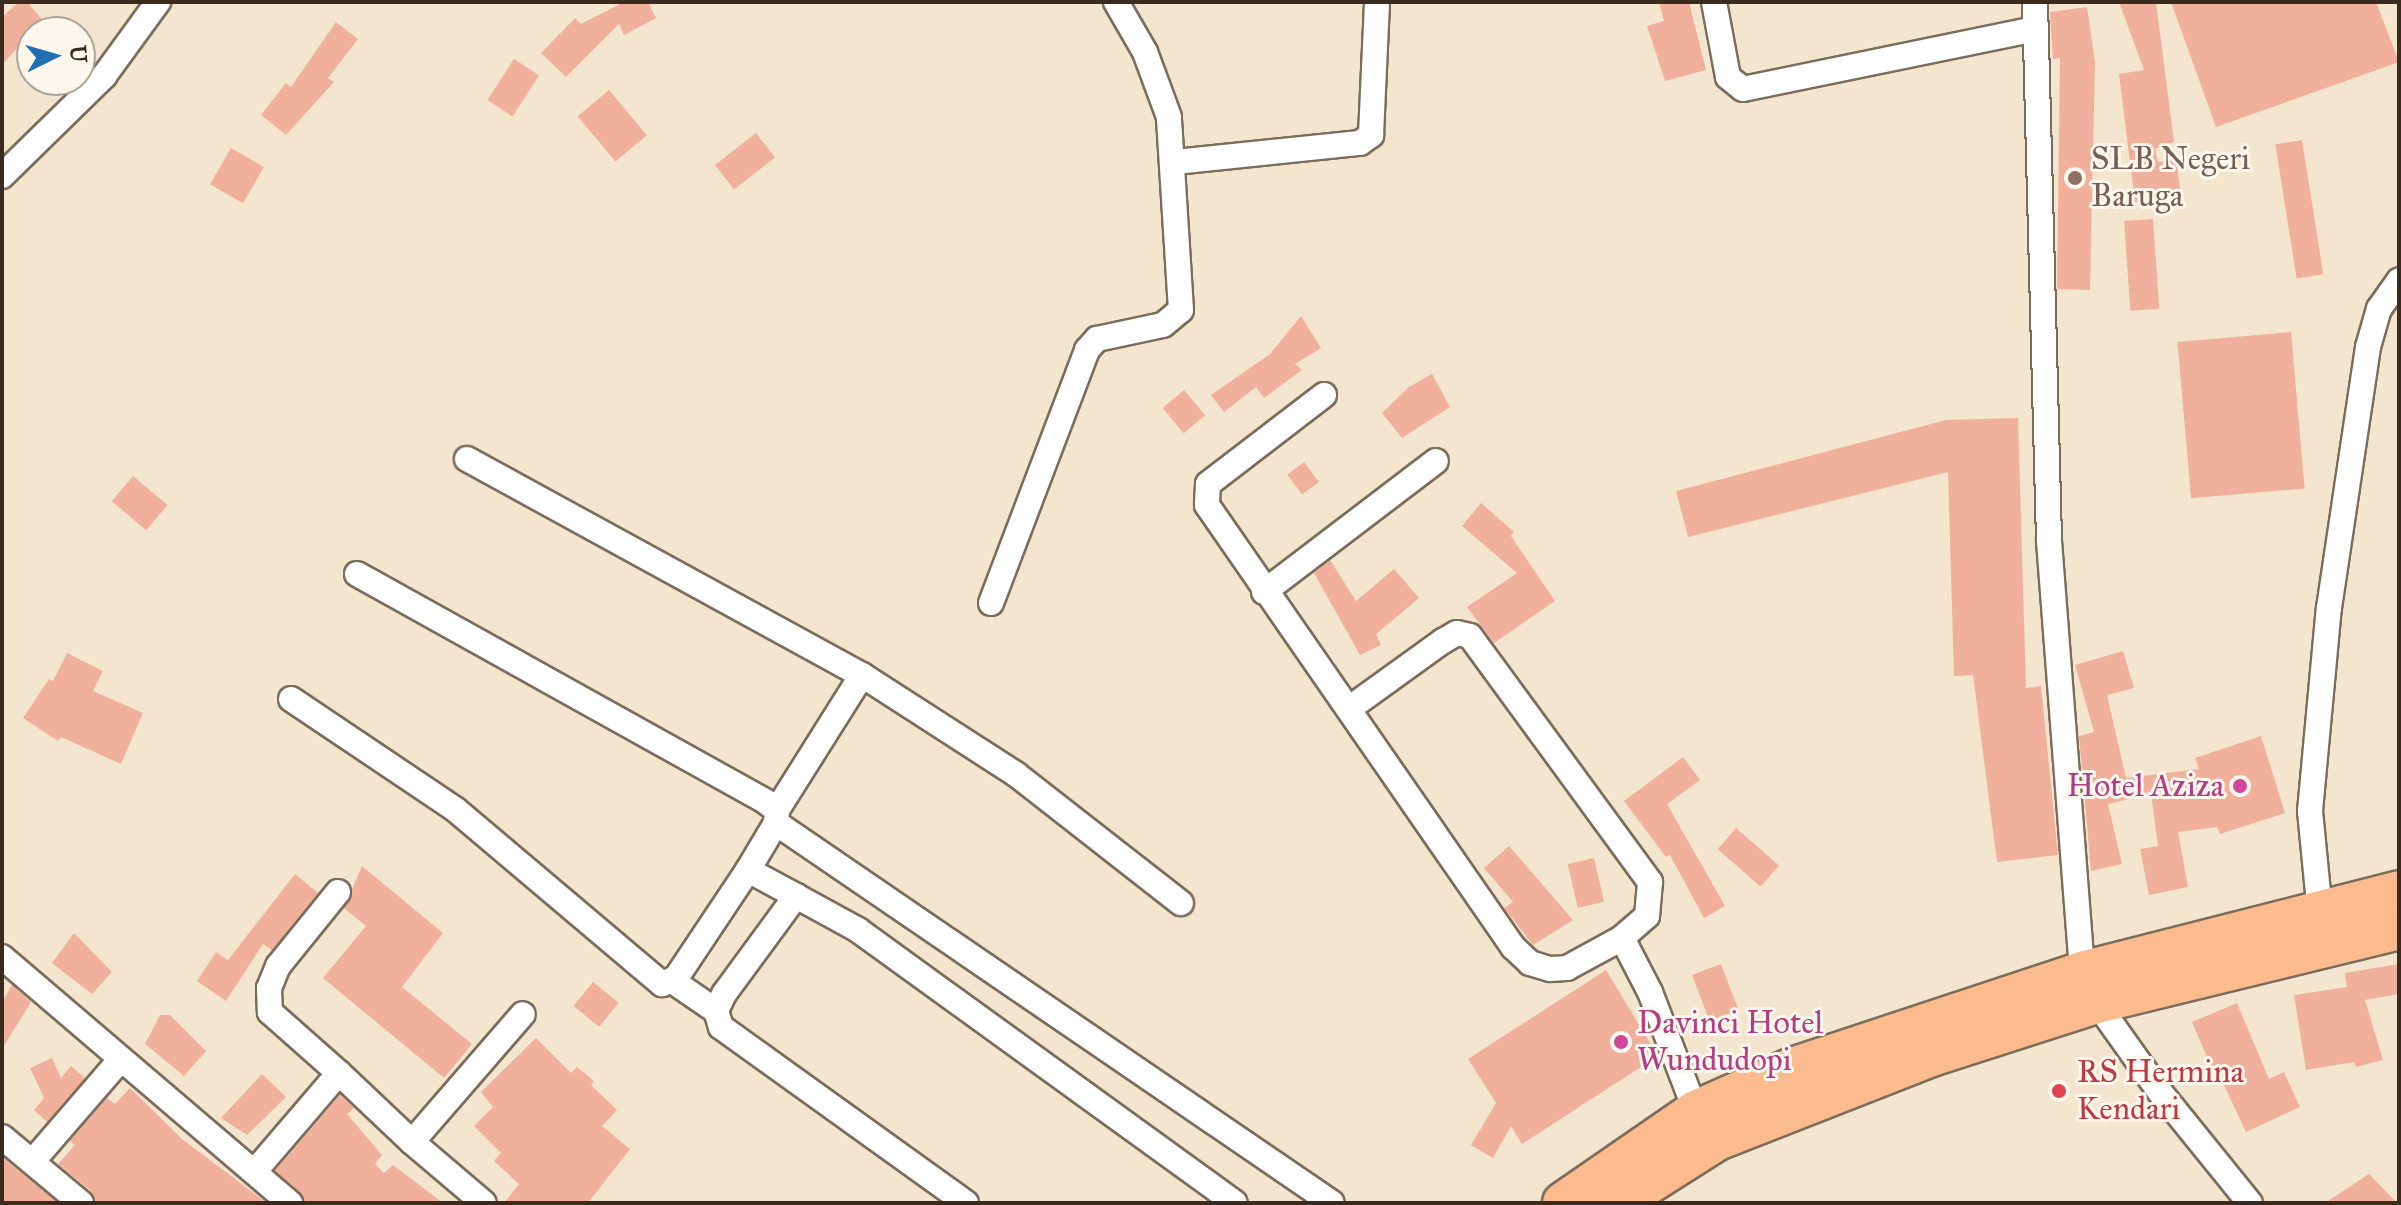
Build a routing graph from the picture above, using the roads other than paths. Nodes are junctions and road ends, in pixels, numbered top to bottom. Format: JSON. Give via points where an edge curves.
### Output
{"nodes":[{"id":1,"x":158,"y":2,"type":"edge"},
{"id":2,"x":1116,"y":2,"type":"edge"},
{"id":3,"x":1714,"y":2,"type":"edge"},
{"id":4,"x":2035,"y":2,"type":"edge"},
{"id":5,"x":1377,"y":5,"type":"dead end"},
{"id":6,"x":2036,"y":29,"type":"junction"},
{"id":7,"x":1175,"y":162,"type":"junction"},
{"id":8,"x":2,"y":176,"type":"edge"},
{"id":9,"x":2399,"y":280,"type":"edge"},
{"id":10,"x":1324,"y":395,"type":"dead end"},
{"id":11,"x":467,"y":459,"type":"dead end"},
{"id":12,"x":1436,"y":461,"type":"dead end"},
{"id":13,"x":357,"y":574,"type":"dead end"},
{"id":14,"x":1264,"y":592,"type":"junction"},
{"id":15,"x":991,"y":603,"type":"dead end"},
{"id":16,"x":862,"y":675,"type":"junction"},
{"id":17,"x":291,"y":699,"type":"dead end"},
{"id":18,"x":1350,"y":708,"type":"junction"},
{"id":19,"x":776,"y":817,"type":"junction"},
{"id":20,"x":748,"y":870,"type":"junction"},
{"id":21,"x":338,"y":892,"type":"dead end"},
{"id":22,"x":2399,"y":892,"type":"edge"},
{"id":23,"x":796,"y":896,"type":"junction"},
{"id":24,"x":1181,"y":903,"type":"dead end"},
{"id":25,"x":2320,"y":913,"type":"junction"},
{"id":26,"x":2399,"y":928,"type":"edge"},
{"id":27,"x":1622,"y":938,"type":"junction"},
{"id":28,"x":2,"y":957,"type":"edge"},
{"id":29,"x":671,"y":980,"type":"junction"},
{"id":30,"x":2089,"y":988,"type":"junction"},
{"id":31,"x":716,"y":1011,"type":"junction"},
{"id":32,"x":523,"y":1014,"type":"dead end"},
{"id":33,"x":120,"y":1060,"type":"junction"},
{"id":34,"x":339,"y":1073,"type":"junction"},
{"id":35,"x":1696,"y":1112,"type":"junction"},
{"id":36,"x":2,"y":1137,"type":"edge"},
{"id":37,"x":412,"y":1142,"type":"junction"},
{"id":38,"x":32,"y":1162,"type":"junction"},
{"id":39,"x":255,"y":1171,"type":"junction"},
{"id":40,"x":81,"y":1203,"type":"edge"},
{"id":41,"x":290,"y":1203,"type":"edge"},
{"id":42,"x":484,"y":1203,"type":"edge"},
{"id":43,"x":966,"y":1203,"type":"edge"},
{"id":44,"x":1235,"y":1203,"type":"edge"},
{"id":45,"x":1332,"y":1203,"type":"edge"},
{"id":46,"x":1564,"y":1203,"type":"edge"},
{"id":47,"x":1616,"y":1203,"type":"edge"},
{"id":48,"x":2250,"y":1203,"type":"edge"}],
"edges":[{"from":1,"to":8,"type":"street","via":[[104,76]]},
{"from":2,"to":7,"type":"street","via":[[1162,92]]},
{"from":3,"to":6,"type":"street","via":[[1728,77],[1743,89]]},
{"from":4,"to":6,"type":"street"},
{"from":5,"to":7,"type":"street","via":[[1371,135],[1360,143]]},
{"from":6,"to":30,"type":"street","via":[[2049,541]]},
{"from":7,"to":15,"type":"street","via":[[1181,310],[1163,325],[1097,339],[1087,350]]},
{"from":9,"to":25,"type":"street","via":[[2379,309],[2368,347],[2329,608],[2310,811]]},
{"from":10,"to":14,"type":"street","via":[[1205,490],[1207,505]]},
{"from":11,"to":16,"type":"street"},
{"from":12,"to":14,"type":"street"},
{"from":13,"to":19,"type":"street"},
{"from":14,"to":18,"type":"street"},
{"from":16,"to":19,"type":"street"},
{"from":16,"to":24,"type":"street","via":[[1017,775]]},
{"from":17,"to":29,"type":"street","via":[[431,791],[633,964],[662,984]]},
{"from":18,"to":27,"type":"street","via":[[1513,947],[1530,963],[1567,968]]},
{"from":18,"to":27,"type":"street","via":[[1443,641],[1457,633],[1470,636],[1650,882],[1647,916]]},
{"from":19,"to":20,"type":"street"},
{"from":19,"to":45,"type":"street"},
{"from":20,"to":23,"type":"street"},
{"from":20,"to":29,"type":"street"},
{"from":21,"to":34,"type":"street","via":[[278,966],[269,988],[270,1012]]},
{"from":22,"to":25,"type":"highway"},
{"from":23,"to":31,"type":"street"},
{"from":23,"to":44,"type":"street","via":[[858,930]]},
{"from":25,"to":30,"type":"highway"},
{"from":26,"to":30,"type":"highway"},
{"from":27,"to":35,"type":"street","via":[[1650,992]]},
{"from":28,"to":33,"type":"street"},
{"from":29,"to":31,"type":"street"},
{"from":30,"to":35,"type":"highway","via":[[1795,1068]]},
{"from":30,"to":47,"type":"highway","via":[[1731,1133]]},
{"from":30,"to":48,"type":"street","via":[[2160,1092]]},
{"from":31,"to":43,"type":"street","via":[[721,1027],[737,1042]]},
{"from":32,"to":37,"type":"street"},
{"from":33,"to":38,"type":"street"},
{"from":33,"to":39,"type":"street"},
{"from":34,"to":37,"type":"street"},
{"from":34,"to":39,"type":"street"},
{"from":35,"to":46,"type":"highway"},
{"from":36,"to":38,"type":"street"},
{"from":37,"to":42,"type":"street"},
{"from":38,"to":40,"type":"street"},
{"from":39,"to":41,"type":"street"}]}
